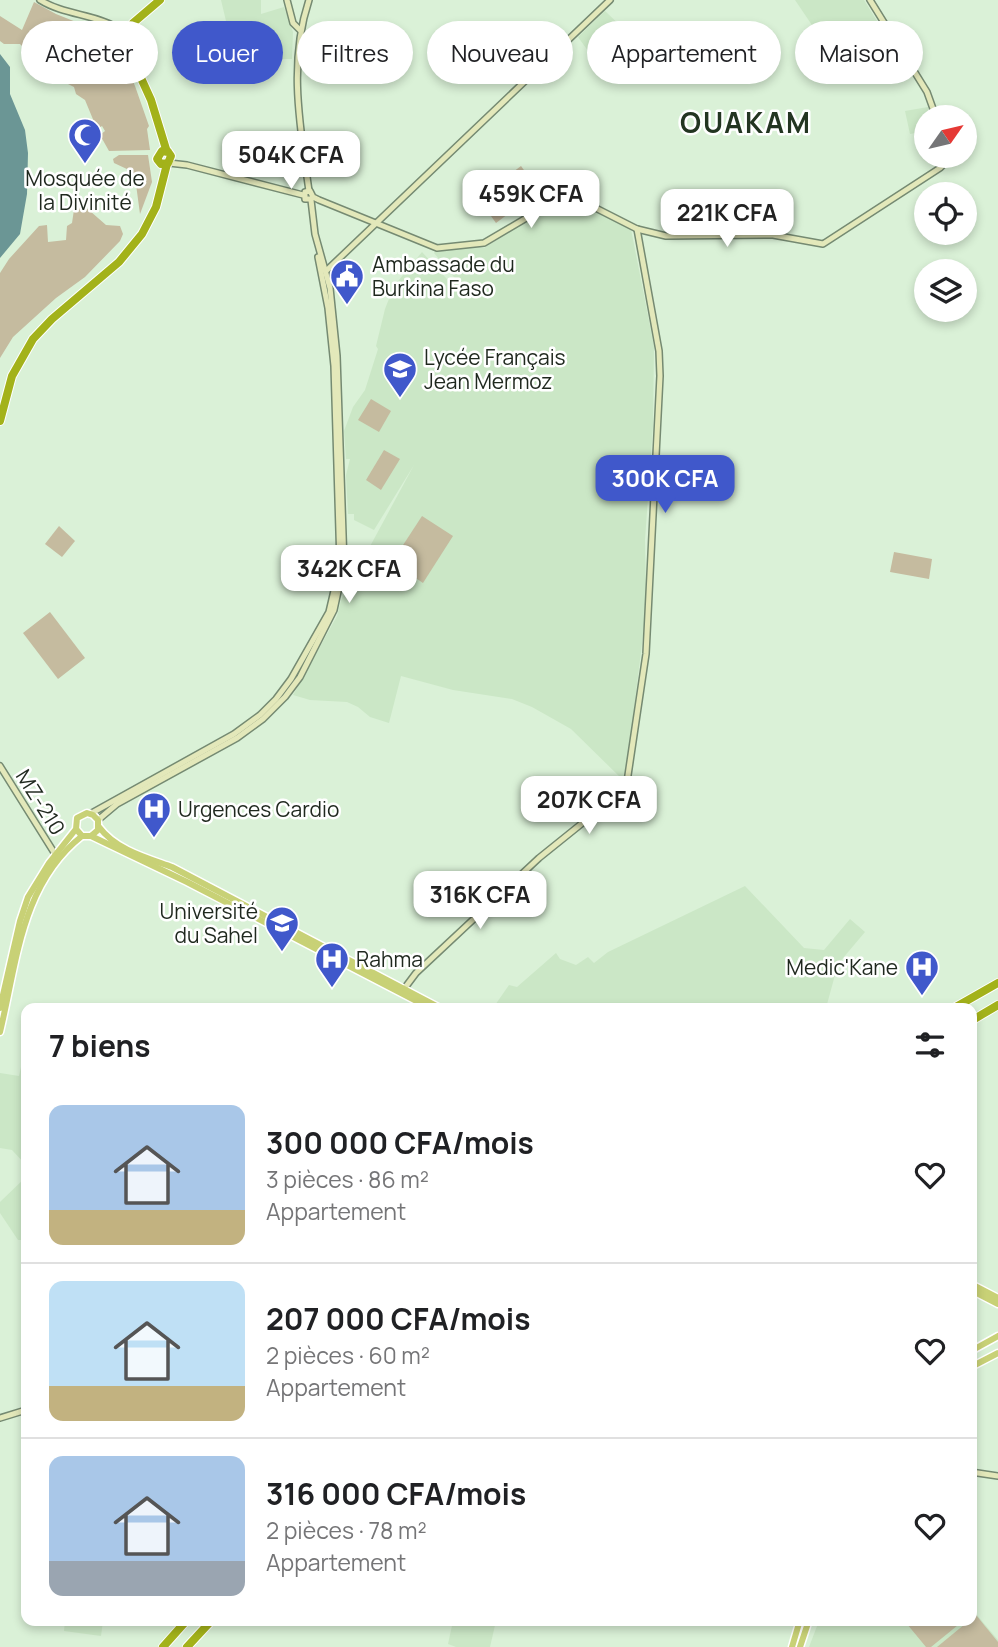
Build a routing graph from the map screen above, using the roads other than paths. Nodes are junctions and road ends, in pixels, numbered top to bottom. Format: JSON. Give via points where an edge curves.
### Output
{"nodes":[{"id":1,"x":40,"y":0,"type":"edge"},
{"id":2,"x":154,"y":0,"type":"edge"},
{"id":3,"x":160,"y":0,"type":"edge"},
{"id":4,"x":287,"y":0,"type":"edge"},
{"id":5,"x":309,"y":0,"type":"edge"},
{"id":6,"x":610,"y":0,"type":"edge"},
{"id":7,"x":870,"y":0,"type":"edge"},
{"id":8,"x":291,"y":12,"type":"junction"},
{"id":9,"x":90,"y":19,"type":"junction"},
{"id":10,"x":94,"y":21,"type":"edge"},
{"id":11,"x":94,"y":21,"type":"edge"},
{"id":12,"x":133,"y":21,"type":"edge"},
{"id":13,"x":136,"y":21,"type":"edge"},
{"id":14,"x":302,"y":21,"type":"joint"},
{"id":15,"x":297,"y":27,"type":"edge"},
{"id":16,"x":297,"y":54,"type":"edge"},
{"id":17,"x":139,"y":84,"type":"edge"},
{"id":18,"x":932,"y":105,"type":"edge"},
{"id":19,"x":164,"y":162,"type":"junction"},
{"id":20,"x":941,"y":168,"type":"edge"},
{"id":21,"x":309,"y":196,"type":"junction"},
{"id":22,"x":377,"y":223,"type":"junction"},
{"id":23,"x":637,"y":229,"type":"junction"},
{"id":24,"x":326,"y":271,"type":"junction"},
{"id":25,"x":78,"y":295,"type":"junction"},
{"id":26,"x":0,"y":407,"type":"edge"},
{"id":27,"x":0,"y":421,"type":"edge"},
{"id":28,"x":0,"y":766,"type":"edge"},
{"id":29,"x":90,"y":814,"type":"junction"},
{"id":30,"x":98,"y":824,"type":"junction"},
{"id":31,"x":76,"y":829,"type":"junction"},
{"id":32,"x":82,"y":836,"type":"junction"},
{"id":33,"x":91,"y":836,"type":"junction"},
{"id":34,"x":55,"y":854,"type":"junction"},
{"id":35,"x":998,"y":983,"type":"edge"},
{"id":36,"x":404,"y":989,"type":"junction"},
{"id":37,"x":420,"y":1003,"type":"edge"},
{"id":38,"x":431,"y":1003,"type":"edge"},
{"id":39,"x":963,"y":1003,"type":"edge"},
{"id":40,"x":998,"y":1005,"type":"edge"},
{"id":41,"x":0,"y":1008,"type":"edge"},
{"id":42,"x":977,"y":1017,"type":"edge"},
{"id":43,"x":0,"y":1032,"type":"edge"},
{"id":44,"x":977,"y":1287,"type":"edge"},
{"id":45,"x":977,"y":1293,"type":"edge"},
{"id":46,"x":998,"y":1298,"type":"edge"},
{"id":47,"x":998,"y":1304,"type":"edge"},
{"id":48,"x":998,"y":1336,"type":"edge"},
{"id":49,"x":977,"y":1348,"type":"edge"},
{"id":50,"x":998,"y":1353,"type":"edge"},
{"id":51,"x":977,"y":1364,"type":"edge"},
{"id":52,"x":21,"y":1411,"type":"edge"},
{"id":53,"x":0,"y":1412,"type":"edge"},
{"id":54,"x":12,"y":1413,"type":"junction"},
{"id":55,"x":0,"y":1418,"type":"edge"},
{"id":56,"x":977,"y":1473,"type":"edge"},
{"id":57,"x":998,"y":1476,"type":"edge"},
{"id":58,"x":182,"y":1626,"type":"edge"},
{"id":59,"x":206,"y":1626,"type":"edge"},
{"id":60,"x":798,"y":1626,"type":"edge"},
{"id":61,"x":807,"y":1626,"type":"edge"},
{"id":62,"x":163,"y":1647,"type":"edge"},
{"id":63,"x":187,"y":1647,"type":"edge"},
{"id":64,"x":792,"y":1647,"type":"edge"},
{"id":65,"x":800,"y":1647,"type":"edge"}],
"edges":[{"from":1,"to":9,"type":"street"},
{"from":2,"to":12,"type":"highway"},
{"from":3,"to":13,"type":"highway"},
{"from":4,"to":8,"type":"street"},
{"from":5,"to":14,"type":"street"},
{"from":6,"to":22,"type":"street"},
{"from":7,"to":18,"type":"street"},
{"from":8,"to":14,"type":"street"},
{"from":8,"to":15,"type":"street"},
{"from":9,"to":10,"type":"street"},
{"from":9,"to":11,"type":"street"},
{"from":16,"to":21,"type":"street","via":[[297,98]]},
{"from":17,"to":19,"type":"highway"},
{"from":19,"to":21,"type":"street"},
{"from":19,"to":25,"type":"highway","via":[[156,206],[142,234],[123,258]]},
{"from":20,"to":23,"type":"street","via":[[824,244],[773,235],[666,236]]},
{"from":21,"to":22,"type":"street"},
{"from":21,"to":24,"type":"street"},
{"from":21,"to":29,"type":"street","via":[[333,352],[340,565],[329,612],[292,679],[260,715]]},
{"from":22,"to":23,"type":"street","via":[[437,248],[478,245],[567,196]]},
{"from":22,"to":24,"type":"street"},
{"from":23,"to":36,"type":"street","via":[[660,376],[646,654],[627,782],[416,972]]},
{"from":24,"to":30,"type":"street","via":[[336,339],[344,531],[344,564],[334,610],[300,677],[263,719],[117,804]]},
{"from":25,"to":26,"type":"highway","via":[[27,339],[7,379]]},
{"from":25,"to":27,"type":"highway","via":[[25,351],[12,376]]},
{"from":28,"to":34,"type":"street","name":"MZ-210"},
{"from":29,"to":30,"type":"main road"},
{"from":29,"to":31,"type":"main road","via":[[80,816]]},
{"from":30,"to":33,"type":"main road"},
{"from":30,"to":36,"type":"main road","via":[[106,836],[130,851],[172,867]]},
{"from":31,"to":32,"type":"main road"},
{"from":31,"to":34,"type":"main road"},
{"from":32,"to":33,"type":"main road"},
{"from":32,"to":43,"type":"main road","via":[[56,860],[35,893]]},
{"from":33,"to":37,"type":"main road"},
{"from":34,"to":41,"type":"main road","via":[[26,902]]},
{"from":35,"to":39,"type":"highway"},
{"from":36,"to":38,"type":"main road"},
{"from":40,"to":42,"type":"highway"},
{"from":44,"to":46,"type":"main road"},
{"from":45,"to":47,"type":"main road"},
{"from":48,"to":49,"type":"main road"},
{"from":50,"to":51,"type":"main road"},
{"from":52,"to":54,"type":"street"},
{"from":53,"to":54,"type":"street"},
{"from":54,"to":55,"type":"street"},
{"from":56,"to":57,"type":"street"},
{"from":58,"to":62,"type":"highway"},
{"from":59,"to":63,"type":"highway"},
{"from":60,"to":64,"type":"main road"},
{"from":61,"to":65,"type":"main road"}]}
